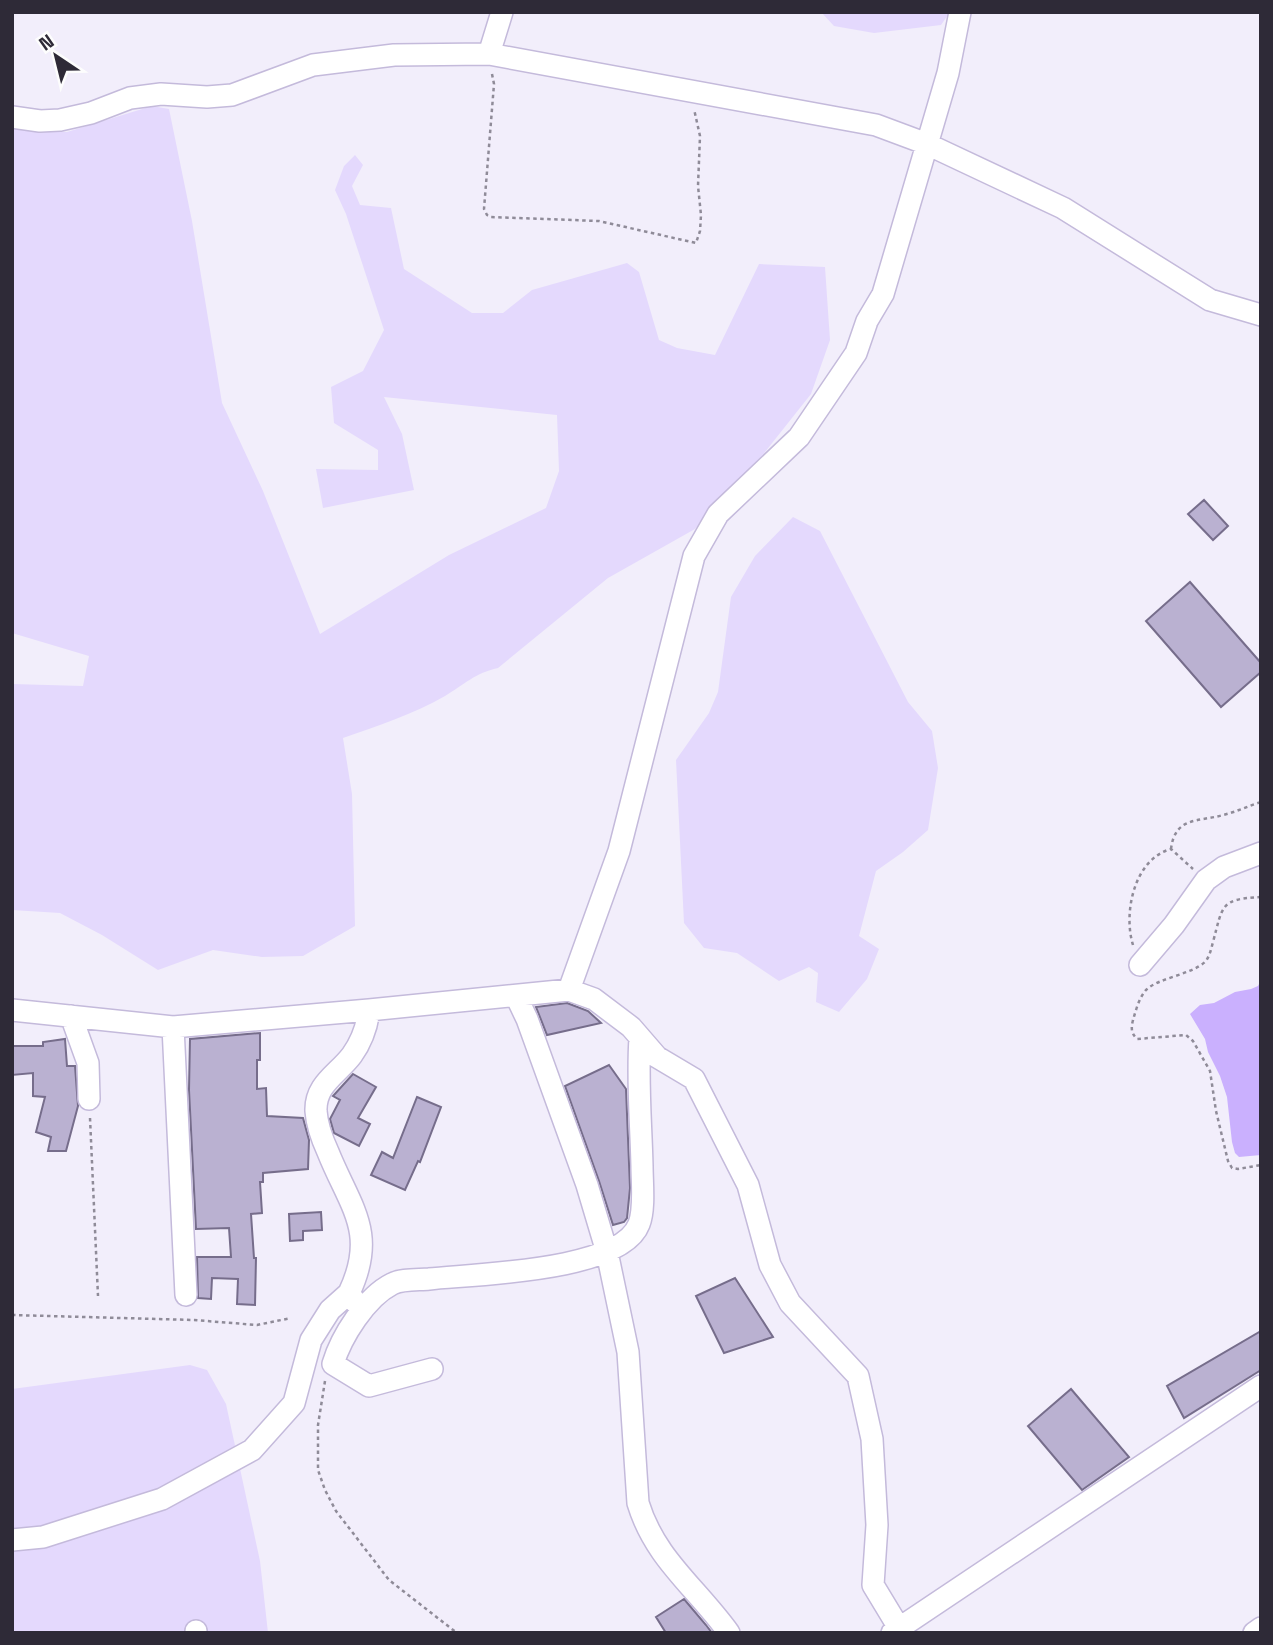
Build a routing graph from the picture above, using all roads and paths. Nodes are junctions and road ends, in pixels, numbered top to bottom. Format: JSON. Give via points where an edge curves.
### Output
{"nodes":[{"id":1,"x":502,"y":12,"type":"edge"},
{"id":2,"x":960,"y":12,"type":"edge"},
{"id":3,"x":489,"y":54,"type":"junction"},
{"id":4,"x":700,"y":93,"type":"junction"},
{"id":5,"x":12,"y":117,"type":"edge"},
{"id":6,"x":927,"y":144,"type":"junction"},
{"id":7,"x":1261,"y":315,"type":"edge"},
{"id":8,"x":1261,"y":802,"type":"edge"},
{"id":9,"x":1171,"y":849,"type":"junction"},
{"id":10,"x":1261,"y":853,"type":"edge"},
{"id":11,"x":1206,"y":880,"type":"junction"},
{"id":12,"x":1261,"y":897,"type":"edge"},
{"id":13,"x":1140,"y":965,"type":"joint"},
{"id":14,"x":569,"y":989,"type":"junction"},
{"id":15,"x":516,"y":996,"type":"junction"},
{"id":16,"x":12,"y":1010,"type":"edge"},
{"id":17,"x":369,"y":1010,"type":"junction"},
{"id":18,"x":71,"y":1016,"type":"junction"},
{"id":19,"x":173,"y":1027,"type":"junction"},
{"id":20,"x":640,"y":1038,"type":"junction"},
{"id":21,"x":89,"y":1100,"type":"joint"},
{"id":22,"x":1261,"y":1165,"type":"edge"},
{"id":23,"x":607,"y":1252,"type":"junction"},
{"id":24,"x":186,"y":1295,"type":"dead end"},
{"id":25,"x":98,"y":1296,"type":"dead end"},
{"id":26,"x":355,"y":1302,"type":"junction"},
{"id":27,"x":12,"y":1315,"type":"edge"},
{"id":28,"x":291,"y":1318,"type":"dead end"},
{"id":29,"x":333,"y":1364,"type":"junction"},
{"id":30,"x":432,"y":1369,"type":"dead end"},
{"id":31,"x":1261,"y":1386,"type":"edge"},
{"id":32,"x":12,"y":1540,"type":"edge"},
{"id":33,"x":1261,"y":1628,"type":"edge"},
{"id":34,"x":896,"y":1631,"type":"edge"},
{"id":35,"x":457,"y":1633,"type":"edge"},
{"id":36,"x":729,"y":1633,"type":"edge"},
{"id":37,"x":1254,"y":1633,"type":"edge"}],
"edges":[{"from":1,"to":3,"type":"street"},
{"from":2,"to":6,"type":"street"},
{"from":3,"to":4,"type":"street"},
{"from":3,"to":4,"type":"path","via":[[494,84],[484,209],[491,217],[598,221],[696,243],[701,215],[700,136],[694,106]]},
{"from":3,"to":5,"type":"street","via":[[394,55],[313,65],[232,95],[161,94],[130,98],[60,120]]},
{"from":4,"to":6,"type":"street","via":[[876,125]]},
{"from":6,"to":7,"type":"street","via":[[1063,208],[1210,300]]},
{"from":6,"to":14,"type":"street","via":[[883,294],[856,353],[800,437],[718,514],[694,556],[619,851]]},
{"from":8,"to":9,"type":"path","via":[[1185,823],[1172,838]]},
{"from":9,"to":11,"type":"path"},
{"from":9,"to":13,"type":"path","via":[[1150,862],[1136,884],[1129,912]]},
{"from":10,"to":11,"type":"street","via":[[1224,867]]},
{"from":11,"to":13,"type":"street"},
{"from":12,"to":22,"type":"path","via":[[1229,902],[1208,959],[1147,989],[1131,1027],[1137,1039],[1186,1035],[1193,1041],[1210,1071],[1228,1161],[1238,1169]]},
{"from":14,"to":15,"type":"street"},
{"from":14,"to":20,"type":"street","via":[[594,999]]},
{"from":15,"to":17,"type":"street"},
{"from":15,"to":23,"type":"street","via":[[587,1185]]},
{"from":16,"to":18,"type":"street"},
{"from":17,"to":19,"type":"street"},
{"from":17,"to":26,"type":"street","via":[[366,1029],[351,1056],[321,1087],[316,1108],[319,1130],[358,1217],[362,1251]]},
{"from":18,"to":19,"type":"street"},
{"from":18,"to":21,"type":"street","via":[[88,1063]]},
{"from":19,"to":24,"type":"street"},
{"from":20,"to":23,"type":"street","via":[[639,1224]]},
{"from":20,"to":34,"type":"street","via":[[657,1057],[694,1079],[748,1185],[770,1265],[790,1303],[858,1376],[872,1439],[877,1525],[873,1585]]},
{"from":21,"to":25,"type":"path"},
{"from":23,"to":26,"type":"street","via":[[556,1267],[393,1283]]},
{"from":23,"to":36,"type":"street","via":[[628,1352],[638,1503],[644,1524],[669,1565]]},
{"from":26,"to":29,"type":"street"},
{"from":26,"to":32,"type":"street","via":[[330,1310],[311,1340],[294,1403],[252,1450],[162,1499],[43,1537]]},
{"from":27,"to":28,"type":"path","via":[[257,1325]]},
{"from":29,"to":30,"type":"street","via":[[369,1386]]},
{"from":29,"to":35,"type":"path","via":[[324,1384],[318,1425],[318,1470],[325,1490],[388,1580]]},
{"from":31,"to":34,"type":"street"},
{"from":33,"to":37,"type":"street"}]}
